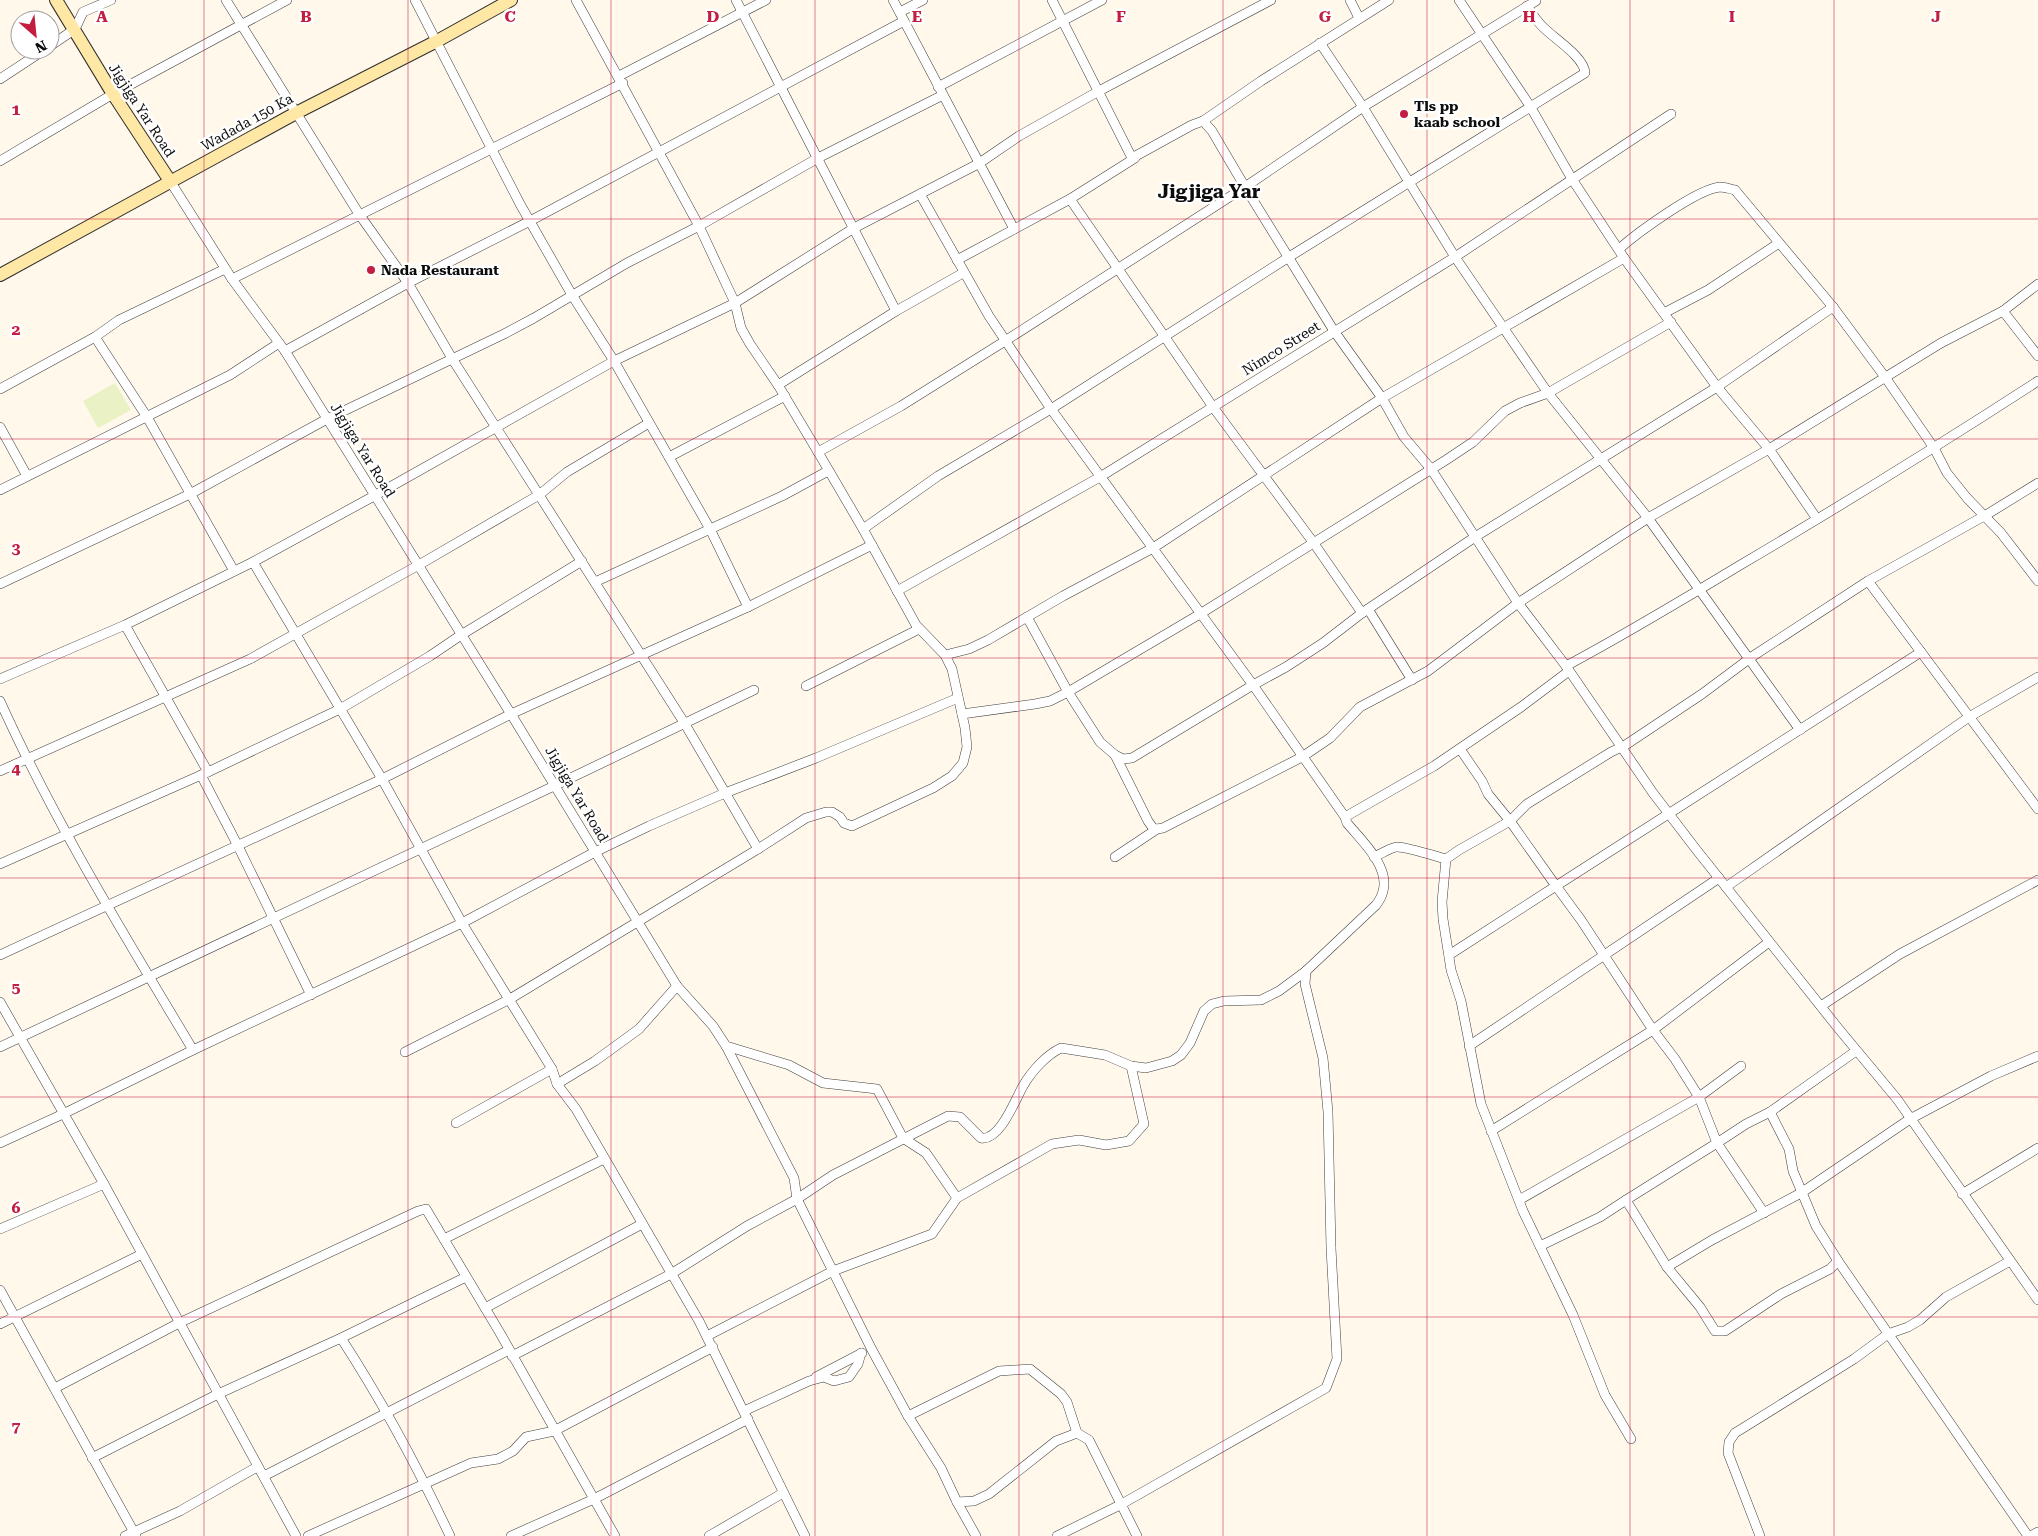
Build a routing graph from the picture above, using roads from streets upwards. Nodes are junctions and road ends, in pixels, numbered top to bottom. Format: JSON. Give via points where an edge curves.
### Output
{"nodes":[{"id":1,"x":56,"y":0,"type":"edge"},
{"id":2,"x":111,"y":0,"type":"edge"},
{"id":3,"x":226,"y":0,"type":"edge"},
{"id":4,"x":287,"y":0,"type":"edge"},
{"id":5,"x":415,"y":0,"type":"edge"},
{"id":6,"x":511,"y":0,"type":"edge"},
{"id":7,"x":576,"y":0,"type":"edge"},
{"id":8,"x":736,"y":0,"type":"edge"},
{"id":9,"x":766,"y":0,"type":"edge"},
{"id":10,"x":892,"y":0,"type":"edge"},
{"id":11,"x":923,"y":0,"type":"edge"},
{"id":12,"x":1052,"y":0,"type":"edge"},
{"id":13,"x":1102,"y":0,"type":"edge"},
{"id":14,"x":1271,"y":0,"type":"edge"},
{"id":15,"x":1350,"y":0,"type":"edge"},
{"id":16,"x":1389,"y":0,"type":"edge"},
{"id":17,"x":1459,"y":0,"type":"edge"},
{"id":18,"x":1536,"y":1,"type":"dead end"},
{"id":19,"x":1527,"y":6,"type":"junction"},
{"id":20,"x":742,"y":13,"type":"junction"},
{"id":21,"x":902,"y":17,"type":"junction"},
{"id":22,"x":1359,"y":18,"type":"junction"},
{"id":23,"x":1063,"y":22,"type":"junction"},
{"id":24,"x":242,"y":25,"type":"junction"},
{"id":25,"x":75,"y":29,"type":"junction"},
{"id":26,"x":1481,"y":33,"type":"junction"},
{"id":27,"x":60,"y":39,"type":"edge"},
{"id":28,"x":437,"y":41,"type":"junction"},
{"id":29,"x":1320,"y":43,"type":"junction"},
{"id":30,"x":29,"y":60,"type":"edge"},
{"id":31,"x":621,"y":79,"type":"junction"},
{"id":32,"x":0,"y":80,"type":"edge"},
{"id":33,"x":780,"y":87,"type":"junction"},
{"id":34,"x":940,"y":91,"type":"junction"},
{"id":35,"x":1098,"y":91,"type":"junction"},
{"id":36,"x":113,"y":94,"type":"junction"},
{"id":37,"x":1530,"y":106,"type":"junction"},
{"id":38,"x":1363,"y":107,"type":"junction"},
{"id":39,"x":296,"y":112,"type":"junction"},
{"id":40,"x":1671,"y":114,"type":"dead end"},
{"id":41,"x":1203,"y":121,"type":"junction"},
{"id":42,"x":490,"y":149,"type":"junction"},
{"id":43,"x":660,"y":152,"type":"junction"},
{"id":44,"x":818,"y":158,"type":"junction"},
{"id":45,"x":1135,"y":158,"type":"junction"},
{"id":46,"x":0,"y":161,"type":"edge"},
{"id":47,"x":978,"y":164,"type":"junction"},
{"id":48,"x":1572,"y":179,"type":"junction"},
{"id":49,"x":170,"y":181,"type":"junction"},
{"id":50,"x":1409,"y":183,"type":"junction"},
{"id":51,"x":1245,"y":187,"type":"junction"},
{"id":52,"x":920,"y":194,"type":"junction"},
{"id":53,"x":1070,"y":199,"type":"junction"},
{"id":54,"x":359,"y":214,"type":"junction"},
{"id":55,"x":530,"y":221,"type":"junction"},
{"id":56,"x":699,"y":226,"type":"junction"},
{"id":57,"x":854,"y":228,"type":"junction"},
{"id":58,"x":1014,"y":229,"type":"junction"},
{"id":59,"x":1779,"y":243,"type":"junction"},
{"id":60,"x":1618,"y":249,"type":"junction"},
{"id":61,"x":1289,"y":257,"type":"junction"},
{"id":62,"x":1455,"y":257,"type":"junction"},
{"id":63,"x":1624,"y":258,"type":"junction"},
{"id":64,"x":957,"y":260,"type":"junction"},
{"id":65,"x":1117,"y":268,"type":"junction"},
{"id":66,"x":225,"y":269,"type":"junction"},
{"id":67,"x":963,"y":273,"type":"junction"},
{"id":68,"x":0,"y":275,"type":"edge"},
{"id":69,"x":232,"y":279,"type":"junction"},
{"id":70,"x":408,"y":283,"type":"junction"},
{"id":71,"x":2038,"y":284,"type":"edge"},
{"id":72,"x":572,"y":295,"type":"junction"},
{"id":73,"x":735,"y":303,"type":"junction"},
{"id":74,"x":1833,"y":307,"type":"junction"},
{"id":75,"x":896,"y":311,"type":"junction"},
{"id":76,"x":2003,"y":311,"type":"junction"},
{"id":77,"x":1664,"y":313,"type":"junction"},
{"id":78,"x":1671,"y":322,"type":"junction"},
{"id":79,"x":1502,"y":328,"type":"junction"},
{"id":80,"x":1334,"y":331,"type":"junction"},
{"id":81,"x":1166,"y":337,"type":"junction"},
{"id":82,"x":95,"y":338,"type":"junction"},
{"id":83,"x":1005,"y":341,"type":"junction"},
{"id":84,"x":279,"y":343,"type":"junction"},
{"id":85,"x":285,"y":351,"type":"junction"},
{"id":86,"x":2038,"y":356,"type":"edge"},
{"id":87,"x":453,"y":360,"type":"junction"},
{"id":88,"x":614,"y":361,"type":"junction"},
{"id":89,"x":1885,"y":376,"type":"junction"},
{"id":90,"x":2038,"y":381,"type":"edge"},
{"id":91,"x":778,"y":385,"type":"junction"},
{"id":92,"x":1717,"y":387,"type":"junction"},
{"id":93,"x":0,"y":389,"type":"edge"},
{"id":94,"x":1548,"y":393,"type":"junction"},
{"id":95,"x":784,"y":396,"type":"junction"},
{"id":96,"x":1382,"y":398,"type":"junction"},
{"id":97,"x":1213,"y":407,"type":"junction"},
{"id":98,"x":1051,"y":409,"type":"junction"},
{"id":99,"x":147,"y":417,"type":"junction"},
{"id":100,"x":327,"y":419,"type":"junction"},
{"id":101,"x":649,"y":422,"type":"junction"},
{"id":102,"x":0,"y":427,"type":"edge"},
{"id":103,"x":497,"y":427,"type":"junction"},
{"id":104,"x":1934,"y":448,"type":"junction"},
{"id":105,"x":1769,"y":449,"type":"junction"},
{"id":106,"x":818,"y":452,"type":"junction"},
{"id":107,"x":669,"y":457,"type":"junction"},
{"id":108,"x":1599,"y":458,"type":"junction"},
{"id":109,"x":1431,"y":469,"type":"junction"},
{"id":110,"x":828,"y":471,"type":"junction"},
{"id":111,"x":1263,"y":475,"type":"junction"},
{"id":112,"x":27,"y":476,"type":"junction"},
{"id":113,"x":1100,"y":477,"type":"junction"},
{"id":114,"x":2038,"y":483,"type":"edge"},
{"id":115,"x":0,"y":490,"type":"edge"},
{"id":116,"x":190,"y":494,"type":"junction"},
{"id":117,"x":539,"y":495,"type":"junction"},
{"id":118,"x":374,"y":496,"type":"junction"},
{"id":119,"x":1986,"y":515,"type":"junction"},
{"id":120,"x":1648,"y":518,"type":"junction"},
{"id":121,"x":1817,"y":519,"type":"junction"},
{"id":122,"x":710,"y":529,"type":"junction"},
{"id":123,"x":863,"y":529,"type":"junction"},
{"id":124,"x":1475,"y":537,"type":"junction"},
{"id":125,"x":1313,"y":542,"type":"junction"},
{"id":126,"x":872,"y":545,"type":"junction"},
{"id":127,"x":1153,"y":548,"type":"junction"},
{"id":128,"x":582,"y":561,"type":"junction"},
{"id":129,"x":253,"y":562,"type":"junction"},
{"id":130,"x":418,"y":566,"type":"junction"},
{"id":131,"x":234,"y":571,"type":"junction"},
{"id":132,"x":1868,"y":581,"type":"junction"},
{"id":133,"x":2038,"y":581,"type":"edge"},
{"id":134,"x":595,"y":582,"type":"junction"},
{"id":135,"x":0,"y":584,"type":"edge"},
{"id":136,"x":1700,"y":589,"type":"junction"},
{"id":137,"x":897,"y":591,"type":"junction"},
{"id":138,"x":1518,"y":603,"type":"junction"},
{"id":139,"x":748,"y":607,"type":"junction"},
{"id":140,"x":1365,"y":611,"type":"junction"},
{"id":141,"x":1200,"y":614,"type":"junction"},
{"id":142,"x":1026,"y":617,"type":"junction"},
{"id":143,"x":125,"y":625,"type":"junction"},
{"id":144,"x":919,"y":629,"type":"junction"},
{"id":145,"x":295,"y":635,"type":"junction"},
{"id":146,"x":461,"y":635,"type":"junction"},
{"id":147,"x":1921,"y":652,"type":"junction"},
{"id":148,"x":640,"y":654,"type":"junction"},
{"id":149,"x":945,"y":655,"type":"junction"},
{"id":150,"x":1750,"y":659,"type":"junction"},
{"id":151,"x":1568,"y":668,"type":"junction"},
{"id":152,"x":2038,"y":677,"type":"edge"},
{"id":153,"x":0,"y":679,"type":"edge"},
{"id":154,"x":1412,"y":680,"type":"junction"},
{"id":155,"x":1253,"y":684,"type":"junction"},
{"id":156,"x":806,"y":686,"type":"dead end"},
{"id":157,"x":754,"y":690,"type":"dead end"},
{"id":158,"x":1068,"y":692,"type":"junction"},
{"id":159,"x":164,"y":698,"type":"junction"},
{"id":160,"x":958,"y":698,"type":"junction"},
{"id":161,"x":0,"y":701,"type":"edge"},
{"id":162,"x":340,"y":709,"type":"junction"},
{"id":163,"x":511,"y":714,"type":"junction"},
{"id":164,"x":962,"y":714,"type":"junction"},
{"id":165,"x":1969,"y":717,"type":"junction"},
{"id":166,"x":685,"y":724,"type":"junction"},
{"id":167,"x":1800,"y":730,"type":"junction"},
{"id":168,"x":1622,"y":747,"type":"junction"},
{"id":169,"x":1460,"y":749,"type":"junction"},
{"id":170,"x":1115,"y":755,"type":"junction"},
{"id":171,"x":1302,"y":757,"type":"junction"},
{"id":172,"x":26,"y":759,"type":"junction"},
{"id":173,"x":0,"y":772,"type":"edge"},
{"id":174,"x":204,"y":774,"type":"junction"},
{"id":175,"x":382,"y":779,"type":"junction"},
{"id":176,"x":554,"y":786,"type":"junction"},
{"id":177,"x":725,"y":793,"type":"junction"},
{"id":178,"x":2038,"y":809,"type":"edge"},
{"id":179,"x":1670,"y":814,"type":"junction"},
{"id":180,"x":1345,"y":817,"type":"junction"},
{"id":181,"x":1510,"y":821,"type":"junction"},
{"id":182,"x":1157,"y":829,"type":"junction"},
{"id":183,"x":68,"y":834,"type":"junction"},
{"id":184,"x":238,"y":846,"type":"junction"},
{"id":185,"x":421,"y":849,"type":"junction"},
{"id":186,"x":758,"y":849,"type":"junction"},
{"id":187,"x":595,"y":852,"type":"junction"},
{"id":188,"x":1115,"y":857,"type":"dead end"},
{"id":189,"x":1374,"y":857,"type":"junction"},
{"id":190,"x":1446,"y":859,"type":"junction"},
{"id":191,"x":0,"y":864,"type":"edge"},
{"id":192,"x":1719,"y":878,"type":"junction"},
{"id":193,"x":2038,"y":880,"type":"edge"},
{"id":194,"x":1556,"y":886,"type":"junction"},
{"id":195,"x":1726,"y":886,"type":"junction"},
{"id":196,"x":106,"y":906,"type":"junction"},
{"id":197,"x":273,"y":918,"type":"junction"},
{"id":198,"x":638,"y":921,"type":"junction"},
{"id":199,"x":462,"y":923,"type":"junction"},
{"id":200,"x":1769,"y":942,"type":"junction"},
{"id":201,"x":0,"y":955,"type":"edge"},
{"id":202,"x":1449,"y":955,"type":"junction"},
{"id":203,"x":1604,"y":955,"type":"junction"},
{"id":204,"x":1306,"y":971,"type":"junction"},
{"id":205,"x":150,"y":977,"type":"junction"},
{"id":206,"x":677,"y":986,"type":"junction"},
{"id":207,"x":311,"y":995,"type":"junction"},
{"id":208,"x":510,"y":999,"type":"junction"},
{"id":209,"x":0,"y":1002,"type":"edge"},
{"id":210,"x":1821,"y":1006,"type":"junction"},
{"id":211,"x":1653,"y":1030,"type":"junction"},
{"id":212,"x":20,"y":1039,"type":"junction"},
{"id":213,"x":726,"y":1046,"type":"junction"},
{"id":214,"x":1469,"y":1046,"type":"junction"},
{"id":215,"x":0,"y":1048,"type":"edge"},
{"id":216,"x":193,"y":1050,"type":"junction"},
{"id":217,"x":1856,"y":1050,"type":"junction"},
{"id":218,"x":405,"y":1052,"type":"dead end"},
{"id":219,"x":2038,"y":1056,"type":"edge"},
{"id":220,"x":1131,"y":1066,"type":"junction"},
{"id":221,"x":1741,"y":1066,"type":"dead end"},
{"id":222,"x":552,"y":1070,"type":"junction"},
{"id":223,"x":558,"y":1084,"type":"junction"},
{"id":224,"x":1699,"y":1096,"type":"junction"},
{"id":225,"x":1770,"y":1112,"type":"junction"},
{"id":226,"x":63,"y":1114,"type":"junction"},
{"id":227,"x":1910,"y":1119,"type":"junction"},
{"id":228,"x":456,"y":1123,"type":"dead end"},
{"id":229,"x":1491,"y":1131,"type":"junction"},
{"id":230,"x":903,"y":1138,"type":"junction"},
{"id":231,"x":0,"y":1142,"type":"edge"},
{"id":232,"x":1717,"y":1142,"type":"junction"},
{"id":233,"x":2038,"y":1148,"type":"edge"},
{"id":234,"x":604,"y":1159,"type":"junction"},
{"id":235,"x":104,"y":1184,"type":"junction"},
{"id":236,"x":1801,"y":1193,"type":"junction"},
{"id":237,"x":1962,"y":1194,"type":"junction"},
{"id":238,"x":957,"y":1198,"type":"junction"},
{"id":239,"x":797,"y":1199,"type":"junction"},
{"id":240,"x":1519,"y":1200,"type":"junction"},
{"id":241,"x":1626,"y":1200,"type":"junction"},
{"id":242,"x":1764,"y":1212,"type":"junction"},
{"id":243,"x":642,"y":1224,"type":"junction"},
{"id":244,"x":0,"y":1229,"type":"edge"},
{"id":245,"x":444,"y":1239,"type":"junction"},
{"id":246,"x":1540,"y":1246,"type":"junction"},
{"id":247,"x":142,"y":1254,"type":"junction"},
{"id":248,"x":1838,"y":1261,"type":"junction"},
{"id":249,"x":2010,"y":1261,"type":"junction"},
{"id":250,"x":1668,"y":1267,"type":"junction"},
{"id":251,"x":833,"y":1271,"type":"junction"},
{"id":252,"x":671,"y":1274,"type":"junction"},
{"id":253,"x":466,"y":1277,"type":"junction"},
{"id":254,"x":0,"y":1290,"type":"edge"},
{"id":255,"x":2038,"y":1300,"type":"edge"},
{"id":256,"x":485,"y":1308,"type":"junction"},
{"id":257,"x":16,"y":1317,"type":"junction"},
{"id":258,"x":179,"y":1323,"type":"junction"},
{"id":259,"x":0,"y":1324,"type":"edge"},
{"id":260,"x":1888,"y":1334,"type":"junction"},
{"id":261,"x":707,"y":1336,"type":"junction"},
{"id":262,"x":341,"y":1338,"type":"junction"},
{"id":263,"x":713,"y":1347,"type":"junction"},
{"id":264,"x":871,"y":1348,"type":"junction"},
{"id":265,"x":511,"y":1353,"type":"junction"},
{"id":266,"x":862,"y":1353,"type":"junction"},
{"id":267,"x":809,"y":1381,"type":"junction"},
{"id":268,"x":55,"y":1388,"type":"junction"},
{"id":269,"x":218,"y":1394,"type":"junction"},
{"id":270,"x":386,"y":1414,"type":"junction"},
{"id":271,"x":746,"y":1415,"type":"junction"},
{"id":272,"x":908,"y":1416,"type":"junction"},
{"id":273,"x":554,"y":1430,"type":"junction"},
{"id":274,"x":1078,"y":1433,"type":"junction"},
{"id":275,"x":1631,"y":1439,"type":"dead end"},
{"id":276,"x":92,"y":1458,"type":"junction"},
{"id":277,"x":257,"y":1466,"type":"junction"},
{"id":278,"x":264,"y":1476,"type":"junction"},
{"id":279,"x":425,"y":1484,"type":"junction"},
{"id":280,"x":783,"y":1493,"type":"junction"},
{"id":281,"x":594,"y":1499,"type":"junction"},
{"id":282,"x":957,"y":1502,"type":"junction"},
{"id":283,"x":1120,"y":1505,"type":"junction"},
{"id":284,"x":2038,"y":1532,"type":"edge"},
{"id":285,"x":131,"y":1535,"type":"edge"},
{"id":286,"x":296,"y":1536,"type":"edge"},
{"id":287,"x":308,"y":1536,"type":"edge"},
{"id":288,"x":450,"y":1536,"type":"edge"},
{"id":289,"x":511,"y":1536,"type":"edge"},
{"id":290,"x":615,"y":1536,"type":"edge"},
{"id":291,"x":709,"y":1536,"type":"edge"},
{"id":292,"x":805,"y":1536,"type":"edge"},
{"id":293,"x":976,"y":1536,"type":"edge"},
{"id":294,"x":1057,"y":1536,"type":"edge"},
{"id":295,"x":1137,"y":1536,"type":"edge"},
{"id":296,"x":1760,"y":1536,"type":"edge"},
{"id":297,"x":2029,"y":1536,"type":"edge"}],
"edges":[{"from":1,"to":25,"type":"street","name":"Jigjiga Yar Road"},
{"from":2,"to":25,"type":"street","via":[[83,12]]},
{"from":3,"to":24,"type":"street"},
{"from":4,"to":24,"type":"street"},
{"from":5,"to":28,"type":"street"},
{"from":6,"to":28,"type":"street","name":"Wadada 150 Ka"},
{"from":7,"to":31,"type":"street"},
{"from":8,"to":20,"type":"street"},
{"from":9,"to":20,"type":"street"},
{"from":10,"to":21,"type":"street"},
{"from":11,"to":21,"type":"street"},
{"from":12,"to":23,"type":"street"},
{"from":13,"to":23,"type":"street"},
{"from":14,"to":35,"type":"street"},
{"from":15,"to":22,"type":"street"},
{"from":16,"to":22,"type":"street"},
{"from":17,"to":26,"type":"street"},
{"from":18,"to":19,"type":"street"},
{"from":19,"to":26,"type":"street"},
{"from":19,"to":37,"type":"street","via":[[1542,27],[1579,60],[1585,73]]},
{"from":20,"to":31,"type":"street"},
{"from":20,"to":33,"type":"street"},
{"from":21,"to":33,"type":"street"},
{"from":21,"to":34,"type":"street"},
{"from":22,"to":29,"type":"street"},
{"from":23,"to":34,"type":"street"},
{"from":23,"to":35,"type":"street"},
{"from":24,"to":36,"type":"street"},
{"from":24,"to":39,"type":"street"},
{"from":25,"to":27,"type":"street"},
{"from":25,"to":36,"type":"street","name":"Jigjiga Yar Road"},
{"from":26,"to":37,"type":"street"},
{"from":26,"to":38,"type":"street"},
{"from":28,"to":39,"type":"street","name":"Wadada 150 Ka"},
{"from":28,"to":42,"type":"street"},
{"from":29,"to":38,"type":"street"},
{"from":29,"to":41,"type":"street"},
{"from":30,"to":32,"type":"street"},
{"from":31,"to":42,"type":"street"},
{"from":31,"to":43,"type":"street"},
{"from":33,"to":43,"type":"street"},
{"from":33,"to":44,"type":"street"},
{"from":34,"to":44,"type":"street"},
{"from":34,"to":47,"type":"street"},
{"from":35,"to":45,"type":"street","via":[[1130,156]]},
{"from":35,"to":47,"type":"street","via":[[1019,136]]},
{"from":36,"to":46,"type":"street"},
{"from":36,"to":49,"type":"street","name":"Jigjiga Yar Road"},
{"from":37,"to":48,"type":"street"},
{"from":37,"to":50,"type":"street"},
{"from":38,"to":50,"type":"street"},
{"from":38,"to":51,"type":"street"},
{"from":39,"to":49,"type":"street","name":"Wadada 150 Ka"},
{"from":39,"to":54,"type":"street"},
{"from":40,"to":48,"type":"street","name":"Nimco Street"},
{"from":41,"to":45,"type":"street"},
{"from":41,"to":51,"type":"street"},
{"from":42,"to":54,"type":"street"},
{"from":42,"to":55,"type":"street"},
{"from":43,"to":55,"type":"street"},
{"from":43,"to":56,"type":"street"},
{"from":44,"to":56,"type":"street"},
{"from":44,"to":57,"type":"street"},
{"from":45,"to":53,"type":"street"},
{"from":47,"to":52,"type":"street"},
{"from":47,"to":58,"type":"street"},
{"from":48,"to":60,"type":"street"},
{"from":48,"to":62,"type":"street","name":"Nimco Street"},
{"from":49,"to":66,"type":"street","name":"Jigjiga Yar Road"},
{"from":49,"to":68,"type":"street","name":"Wadada 150 Ka"},
{"from":50,"to":61,"type":"street"},
{"from":50,"to":62,"type":"street"},
{"from":51,"to":61,"type":"street"},
{"from":51,"to":65,"type":"street"},
{"from":52,"to":57,"type":"street"},
{"from":52,"to":64,"type":"street"},
{"from":53,"to":58,"type":"street"},
{"from":53,"to":65,"type":"street"},
{"from":54,"to":69,"type":"street"},
{"from":54,"to":70,"type":"street"},
{"from":55,"to":70,"type":"street"},
{"from":55,"to":72,"type":"street"},
{"from":56,"to":72,"type":"street"},
{"from":56,"to":73,"type":"street"},
{"from":57,"to":73,"type":"street"},
{"from":57,"to":75,"type":"street"},
{"from":58,"to":64,"type":"street"},
{"from":59,"to":60,"type":"street","via":[[1735,190],[1722,186],[1708,190],[1659,219]]},
{"from":59,"to":74,"type":"street"},
{"from":59,"to":77,"type":"street","via":[[1708,290]]},
{"from":60,"to":63,"type":"street"},
{"from":61,"to":80,"type":"street"},
{"from":61,"to":81,"type":"street"},
{"from":62,"to":79,"type":"street"},
{"from":62,"to":80,"type":"street","name":"Nimco Street"},
{"from":63,"to":77,"type":"street"},
{"from":63,"to":79,"type":"street"},
{"from":64,"to":67,"type":"street"},
{"from":65,"to":81,"type":"street"},
{"from":65,"to":83,"type":"street"},
{"from":66,"to":69,"type":"street","name":"Jigjiga Yar Road"},
{"from":66,"to":82,"type":"street","via":[[119,320]]},
{"from":67,"to":75,"type":"street"},
{"from":67,"to":83,"type":"street"},
{"from":69,"to":84,"type":"street","name":"Jigjiga Yar Road"},
{"from":70,"to":85,"type":"street"},
{"from":70,"to":87,"type":"street"},
{"from":71,"to":76,"type":"street"},
{"from":72,"to":87,"type":"street"},
{"from":72,"to":88,"type":"street"},
{"from":73,"to":88,"type":"street"},
{"from":73,"to":91,"type":"street","via":[[741,328]]},
{"from":74,"to":89,"type":"street"},
{"from":74,"to":92,"type":"street"},
{"from":75,"to":91,"type":"street"},
{"from":76,"to":86,"type":"street"},
{"from":76,"to":89,"type":"street"},
{"from":77,"to":78,"type":"street"},
{"from":78,"to":92,"type":"street"},
{"from":78,"to":94,"type":"street"},
{"from":79,"to":94,"type":"street"},
{"from":79,"to":96,"type":"street"},
{"from":80,"to":96,"type":"street"},
{"from":80,"to":97,"type":"street","name":"Nimco Street"},
{"from":81,"to":97,"type":"street"},
{"from":81,"to":98,"type":"street"},
{"from":82,"to":93,"type":"street"},
{"from":82,"to":99,"type":"street"},
{"from":83,"to":98,"type":"street"},
{"from":83,"to":106,"type":"street","via":[[901,406]]},
{"from":84,"to":85,"type":"street","name":"Jigjiga Yar Road"},
{"from":84,"to":99,"type":"street","via":[[230,375]]},
{"from":85,"to":100,"type":"street","name":"Jigjiga Yar Road"},
{"from":87,"to":100,"type":"street"},
{"from":87,"to":103,"type":"street"},
{"from":88,"to":101,"type":"street"},
{"from":88,"to":103,"type":"street"},
{"from":89,"to":104,"type":"street"},
{"from":89,"to":105,"type":"street"},
{"from":90,"to":104,"type":"street"},
{"from":91,"to":95,"type":"street"},
{"from":92,"to":105,"type":"street"},
{"from":92,"to":108,"type":"street"},
{"from":94,"to":108,"type":"street"},
{"from":94,"to":109,"type":"street","via":[[1505,411],[1473,442]]},
{"from":95,"to":106,"type":"street"},
{"from":95,"to":107,"type":"street"},
{"from":96,"to":109,"type":"street","via":[[1404,436]]},
{"from":96,"to":111,"type":"street"},
{"from":97,"to":111,"type":"street"},
{"from":97,"to":113,"type":"street","name":"Nimco Street"},
{"from":98,"to":113,"type":"street"},
{"from":98,"to":123,"type":"street","via":[[938,476]]},
{"from":99,"to":112,"type":"street"},
{"from":99,"to":116,"type":"street"},
{"from":100,"to":116,"type":"street"},
{"from":100,"to":118,"type":"street","name":"Jigjiga Yar Road"},
{"from":101,"to":107,"type":"street"},
{"from":101,"to":117,"type":"street","via":[[567,472]]},
{"from":102,"to":112,"type":"street"},
{"from":103,"to":117,"type":"street"},
{"from":103,"to":118,"type":"street"},
{"from":104,"to":119,"type":"street","via":[[1947,474]]},
{"from":104,"to":121,"type":"street"},
{"from":105,"to":120,"type":"street"},
{"from":105,"to":121,"type":"street"},
{"from":106,"to":110,"type":"street"},
{"from":107,"to":122,"type":"street"},
{"from":108,"to":120,"type":"street"},
{"from":108,"to":124,"type":"street"},
{"from":109,"to":124,"type":"street"},
{"from":109,"to":125,"type":"street"},
{"from":110,"to":122,"type":"street"},
{"from":110,"to":123,"type":"street"},
{"from":111,"to":125,"type":"street"},
{"from":111,"to":127,"type":"street"},
{"from":112,"to":115,"type":"street"},
{"from":113,"to":127,"type":"street"},
{"from":113,"to":137,"type":"street","name":"Nimco Street"},
{"from":114,"to":119,"type":"street"},
{"from":116,"to":131,"type":"street"},
{"from":116,"to":135,"type":"street"},
{"from":117,"to":128,"type":"street"},
{"from":117,"to":130,"type":"street"},
{"from":118,"to":129,"type":"street"},
{"from":118,"to":130,"type":"street","name":"Jigjiga Yar Road"},
{"from":119,"to":132,"type":"street"},
{"from":119,"to":133,"type":"street"},
{"from":120,"to":136,"type":"street"},
{"from":120,"to":138,"type":"street"},
{"from":121,"to":136,"type":"street"},
{"from":122,"to":134,"type":"street"},
{"from":122,"to":139,"type":"street"},
{"from":123,"to":126,"type":"street"},
{"from":124,"to":138,"type":"street"},
{"from":124,"to":140,"type":"street"},
{"from":125,"to":140,"type":"street"},
{"from":125,"to":141,"type":"street"},
{"from":126,"to":137,"type":"street"},
{"from":126,"to":139,"type":"street"},
{"from":127,"to":141,"type":"street"},
{"from":127,"to":142,"type":"street"},
{"from":128,"to":134,"type":"street"},
{"from":128,"to":146,"type":"street"},
{"from":129,"to":131,"type":"street"},
{"from":129,"to":145,"type":"street"},
{"from":130,"to":145,"type":"street"},
{"from":130,"to":146,"type":"street","name":"Jigjiga Yar Road"},
{"from":131,"to":143,"type":"street"},
{"from":132,"to":147,"type":"street"},
{"from":132,"to":150,"type":"street"},
{"from":134,"to":148,"type":"street"},
{"from":136,"to":150,"type":"street"},
{"from":136,"to":151,"type":"street"},
{"from":137,"to":144,"type":"street"},
{"from":138,"to":151,"type":"street"},
{"from":138,"to":154,"type":"street"},
{"from":139,"to":148,"type":"street"},
{"from":140,"to":154,"type":"street"},
{"from":140,"to":155,"type":"street","via":[[1323,643]]},
{"from":141,"to":155,"type":"street"},
{"from":141,"to":158,"type":"street"},
{"from":142,"to":149,"type":"street","via":[[969,649]]},
{"from":142,"to":158,"type":"street"},
{"from":143,"to":153,"type":"street"},
{"from":143,"to":159,"type":"street"},
{"from":144,"to":149,"type":"street"},
{"from":144,"to":156,"type":"street"},
{"from":145,"to":159,"type":"street"},
{"from":145,"to":162,"type":"street"},
{"from":146,"to":162,"type":"street"},
{"from":146,"to":163,"type":"street","name":"Jigjiga Yar Road"},
{"from":147,"to":165,"type":"street"},
{"from":147,"to":167,"type":"street"},
{"from":148,"to":163,"type":"street"},
{"from":148,"to":166,"type":"street"},
{"from":149,"to":160,"type":"street","via":[[952,669]]},
{"from":150,"to":167,"type":"street"},
{"from":150,"to":168,"type":"street"},
{"from":151,"to":168,"type":"street"},
{"from":151,"to":169,"type":"street","via":[[1521,707]]},
{"from":152,"to":165,"type":"street"},
{"from":154,"to":171,"type":"street","via":[[1360,708],[1330,738]]},
{"from":155,"to":170,"type":"street","via":[[1140,754],[1123,758]]},
{"from":155,"to":171,"type":"street"},
{"from":157,"to":166,"type":"street"},
{"from":158,"to":164,"type":"street","via":[[1050,701]]},
{"from":158,"to":170,"type":"street","via":[[1100,742]]},
{"from":159,"to":172,"type":"street"},
{"from":159,"to":174,"type":"street"},
{"from":160,"to":164,"type":"street"},
{"from":160,"to":177,"type":"street"},
{"from":161,"to":172,"type":"street"},
{"from":162,"to":174,"type":"street"},
{"from":162,"to":175,"type":"street"},
{"from":163,"to":175,"type":"street"},
{"from":163,"to":176,"type":"street","name":"Jigjiga Yar Road"},
{"from":164,"to":186,"type":"street","via":[[967,748],[963,763],[952,776],[858,825],[852,826],[832,812],[826,812],[806,818]]},
{"from":165,"to":178,"type":"street"},
{"from":165,"to":195,"type":"street"},
{"from":166,"to":176,"type":"street"},
{"from":166,"to":177,"type":"street"},
{"from":167,"to":179,"type":"street"},
{"from":168,"to":179,"type":"street"},
{"from":168,"to":181,"type":"street","via":[[1528,804]]},
{"from":169,"to":180,"type":"street"},
{"from":169,"to":181,"type":"street","via":[[1488,794]]},
{"from":170,"to":182,"type":"street","via":[[1148,821]]},
{"from":171,"to":180,"type":"street"},
{"from":171,"to":182,"type":"street"},
{"from":172,"to":173,"type":"street"},
{"from":172,"to":183,"type":"street"},
{"from":174,"to":183,"type":"street"},
{"from":174,"to":184,"type":"street"},
{"from":175,"to":184,"type":"street"},
{"from":175,"to":185,"type":"street"},
{"from":176,"to":185,"type":"street"},
{"from":176,"to":187,"type":"street","name":"Jigjiga Yar Road"},
{"from":177,"to":186,"type":"street"},
{"from":177,"to":187,"type":"street"},
{"from":179,"to":192,"type":"street"},
{"from":179,"to":194,"type":"street"},
{"from":180,"to":189,"type":"street"},
{"from":181,"to":190,"type":"street"},
{"from":181,"to":194,"type":"street"},
{"from":182,"to":188,"type":"street"},
{"from":183,"to":191,"type":"street"},
{"from":183,"to":196,"type":"street"},
{"from":184,"to":196,"type":"street"},
{"from":184,"to":197,"type":"street"},
{"from":185,"to":197,"type":"street"},
{"from":185,"to":199,"type":"street"},
{"from":186,"to":198,"type":"street"},
{"from":187,"to":198,"type":"street","name":"Jigjiga Yar Road"},
{"from":187,"to":199,"type":"street"},
{"from":189,"to":190,"type":"street","via":[[1404,847]]},
{"from":189,"to":204,"type":"street","via":[[1384,878],[1383,891],[1376,905]]},
{"from":190,"to":202,"type":"street","via":[[1442,902]]},
{"from":192,"to":195,"type":"street"},
{"from":192,"to":203,"type":"street"},
{"from":193,"to":210,"type":"street","via":[[1900,954]]},
{"from":194,"to":202,"type":"street"},
{"from":194,"to":203,"type":"street"},
{"from":195,"to":200,"type":"street"},
{"from":196,"to":201,"type":"street"},
{"from":196,"to":205,"type":"street"},
{"from":197,"to":205,"type":"street"},
{"from":197,"to":207,"type":"street"},
{"from":198,"to":206,"type":"street","name":"Jigjiga Yar Road"},
{"from":198,"to":208,"type":"street"},
{"from":199,"to":207,"type":"street"},
{"from":199,"to":208,"type":"street"},
{"from":200,"to":210,"type":"street"},
{"from":200,"to":211,"type":"street"},
{"from":202,"to":214,"type":"street"},
{"from":203,"to":211,"type":"street"},
{"from":203,"to":214,"type":"street"},
{"from":204,"to":220,"type":"street","via":[[1261,1000],[1212,1004],[1204,1011],[1181,1055],[1146,1068]]},
{"from":204,"to":283,"type":"street","via":[[1304,984],[1323,1058],[1328,1112],[1337,1359],[1326,1388]]},
{"from":205,"to":212,"type":"street"},
{"from":205,"to":216,"type":"street"},
{"from":206,"to":213,"type":"street","name":"Jigjiga Yar Road","via":[[713,1026]]},
{"from":206,"to":223,"type":"street","via":[[639,1029]]},
{"from":207,"to":216,"type":"street"},
{"from":208,"to":218,"type":"street"},
{"from":208,"to":222,"type":"street"},
{"from":209,"to":212,"type":"street"},
{"from":210,"to":217,"type":"street"},
{"from":211,"to":224,"type":"street"},
{"from":211,"to":229,"type":"street"},
{"from":212,"to":215,"type":"street"},
{"from":212,"to":226,"type":"street"},
{"from":213,"to":230,"type":"street","via":[[789,1065],[823,1083],[877,1089]]},
{"from":213,"to":239,"type":"street","name":"Jigjiga Yar Road","via":[[794,1178]]},
{"from":214,"to":229,"type":"street","via":[[1481,1104]]},
{"from":216,"to":226,"type":"street"},
{"from":217,"to":225,"type":"street"},
{"from":217,"to":227,"type":"street"},
{"from":219,"to":227,"type":"street","via":[[1991,1076]]},
{"from":220,"to":230,"type":"street","via":[[1105,1055],[1061,1048],[1047,1057],[1024,1084],[1004,1122],[993,1135],[981,1138],[960,1117],[948,1116]]},
{"from":220,"to":238,"type":"street","via":[[1144,1124],[1129,1141],[1106,1145],[1079,1140],[1052,1144]]},
{"from":221,"to":224,"type":"street"},
{"from":222,"to":223,"type":"street"},
{"from":222,"to":228,"type":"street"},
{"from":223,"to":234,"type":"street"},
{"from":224,"to":232,"type":"street"},
{"from":224,"to":240,"type":"street"},
{"from":225,"to":232,"type":"street"},
{"from":225,"to":236,"type":"street","via":[[1788,1148]]},
{"from":226,"to":231,"type":"street"},
{"from":226,"to":235,"type":"street"},
{"from":227,"to":236,"type":"street"},
{"from":227,"to":237,"type":"street"},
{"from":229,"to":240,"type":"street"},
{"from":230,"to":238,"type":"street","via":[[926,1153]]},
{"from":230,"to":239,"type":"street","via":[[833,1175]]},
{"from":232,"to":241,"type":"street"},
{"from":232,"to":242,"type":"street"},
{"from":233,"to":237,"type":"street"},
{"from":234,"to":243,"type":"street"},
{"from":234,"to":245,"type":"street"},
{"from":235,"to":244,"type":"street"},
{"from":235,"to":247,"type":"street"},
{"from":236,"to":242,"type":"street"},
{"from":236,"to":248,"type":"street","via":[[1816,1226]]},
{"from":237,"to":249,"type":"street"},
{"from":238,"to":251,"type":"street","via":[[932,1234]]},
{"from":239,"to":251,"type":"street","name":"Jigjiga Yar Road"},
{"from":239,"to":252,"type":"street"},
{"from":240,"to":246,"type":"street"},
{"from":241,"to":246,"type":"street","via":[[1600,1217]]},
{"from":241,"to":250,"type":"street"},
{"from":242,"to":250,"type":"street"},
{"from":243,"to":252,"type":"street"},
{"from":243,"to":256,"type":"street"},
{"from":245,"to":253,"type":"street"},
{"from":245,"to":258,"type":"street","via":[[429,1212],[426,1209],[418,1211]]},
{"from":246,"to":275,"type":"street","via":[[1573,1315],[1605,1395]]},
{"from":247,"to":257,"type":"street"},
{"from":247,"to":258,"type":"street"},
{"from":248,"to":250,"type":"street","via":[[1830,1269],[1781,1294],[1725,1331],[1715,1332]]},
{"from":248,"to":260,"type":"street"},
{"from":249,"to":255,"type":"street"},
{"from":249,"to":260,"type":"street","via":[[1946,1297],[1920,1320]]},
{"from":251,"to":261,"type":"street"},
{"from":251,"to":264,"type":"street","name":"Jigjiga Yar Road"},
{"from":252,"to":261,"type":"street"},
{"from":252,"to":265,"type":"street"},
{"from":253,"to":256,"type":"street"},
{"from":253,"to":262,"type":"street"},
{"from":254,"to":257,"type":"street"},
{"from":256,"to":265,"type":"street"},
{"from":257,"to":259,"type":"street"},
{"from":257,"to":268,"type":"street"},
{"from":258,"to":268,"type":"street"},
{"from":258,"to":269,"type":"street"},
{"from":260,"to":296,"type":"street","via":[[1854,1359],[1735,1433],[1729,1442],[1730,1462]]},
{"from":260,"to":297,"type":"street"},
{"from":261,"to":263,"type":"street"},
{"from":262,"to":269,"type":"street"},
{"from":262,"to":270,"type":"street"},
{"from":263,"to":271,"type":"street"},
{"from":263,"to":273,"type":"street"},
{"from":264,"to":266,"type":"street"},
{"from":264,"to":272,"type":"street","name":"Jigjiga Yar Road"},
{"from":265,"to":270,"type":"street"},
{"from":265,"to":273,"type":"street"},
{"from":266,"to":267,"type":"street"},
{"from":266,"to":267,"type":"street","via":[[849,1377]]},
{"from":267,"to":271,"type":"street"},
{"from":268,"to":276,"type":"street"},
{"from":269,"to":276,"type":"street"},
{"from":269,"to":277,"type":"street"},
{"from":270,"to":278,"type":"street"},
{"from":270,"to":279,"type":"street"},
{"from":271,"to":280,"type":"street"},
{"from":271,"to":281,"type":"street"},
{"from":272,"to":274,"type":"street","via":[[999,1371],[1030,1369],[1061,1394]]},
{"from":272,"to":282,"type":"street","name":"Jigjiga Yar Road","via":[[942,1468]]},
{"from":273,"to":279,"type":"street","via":[[526,1437],[513,1451],[498,1459],[471,1463]]},
{"from":273,"to":281,"type":"street"},
{"from":274,"to":282,"type":"street","via":[[1056,1441],[989,1494],[974,1501]]},
{"from":274,"to":283,"type":"street","via":[[1089,1440]]},
{"from":276,"to":285,"type":"street"},
{"from":277,"to":278,"type":"street"},
{"from":277,"to":285,"type":"street","via":[[201,1500]]},
{"from":278,"to":286,"type":"street"},
{"from":279,"to":287,"type":"street"},
{"from":279,"to":288,"type":"street"},
{"from":280,"to":291,"type":"street"},
{"from":280,"to":292,"type":"street"},
{"from":281,"to":289,"type":"street"},
{"from":281,"to":290,"type":"street"},
{"from":282,"to":293,"type":"street","name":"Jigjiga Yar Road"},
{"from":283,"to":294,"type":"street"},
{"from":283,"to":295,"type":"street"},
{"from":284,"to":297,"type":"street"}]}
